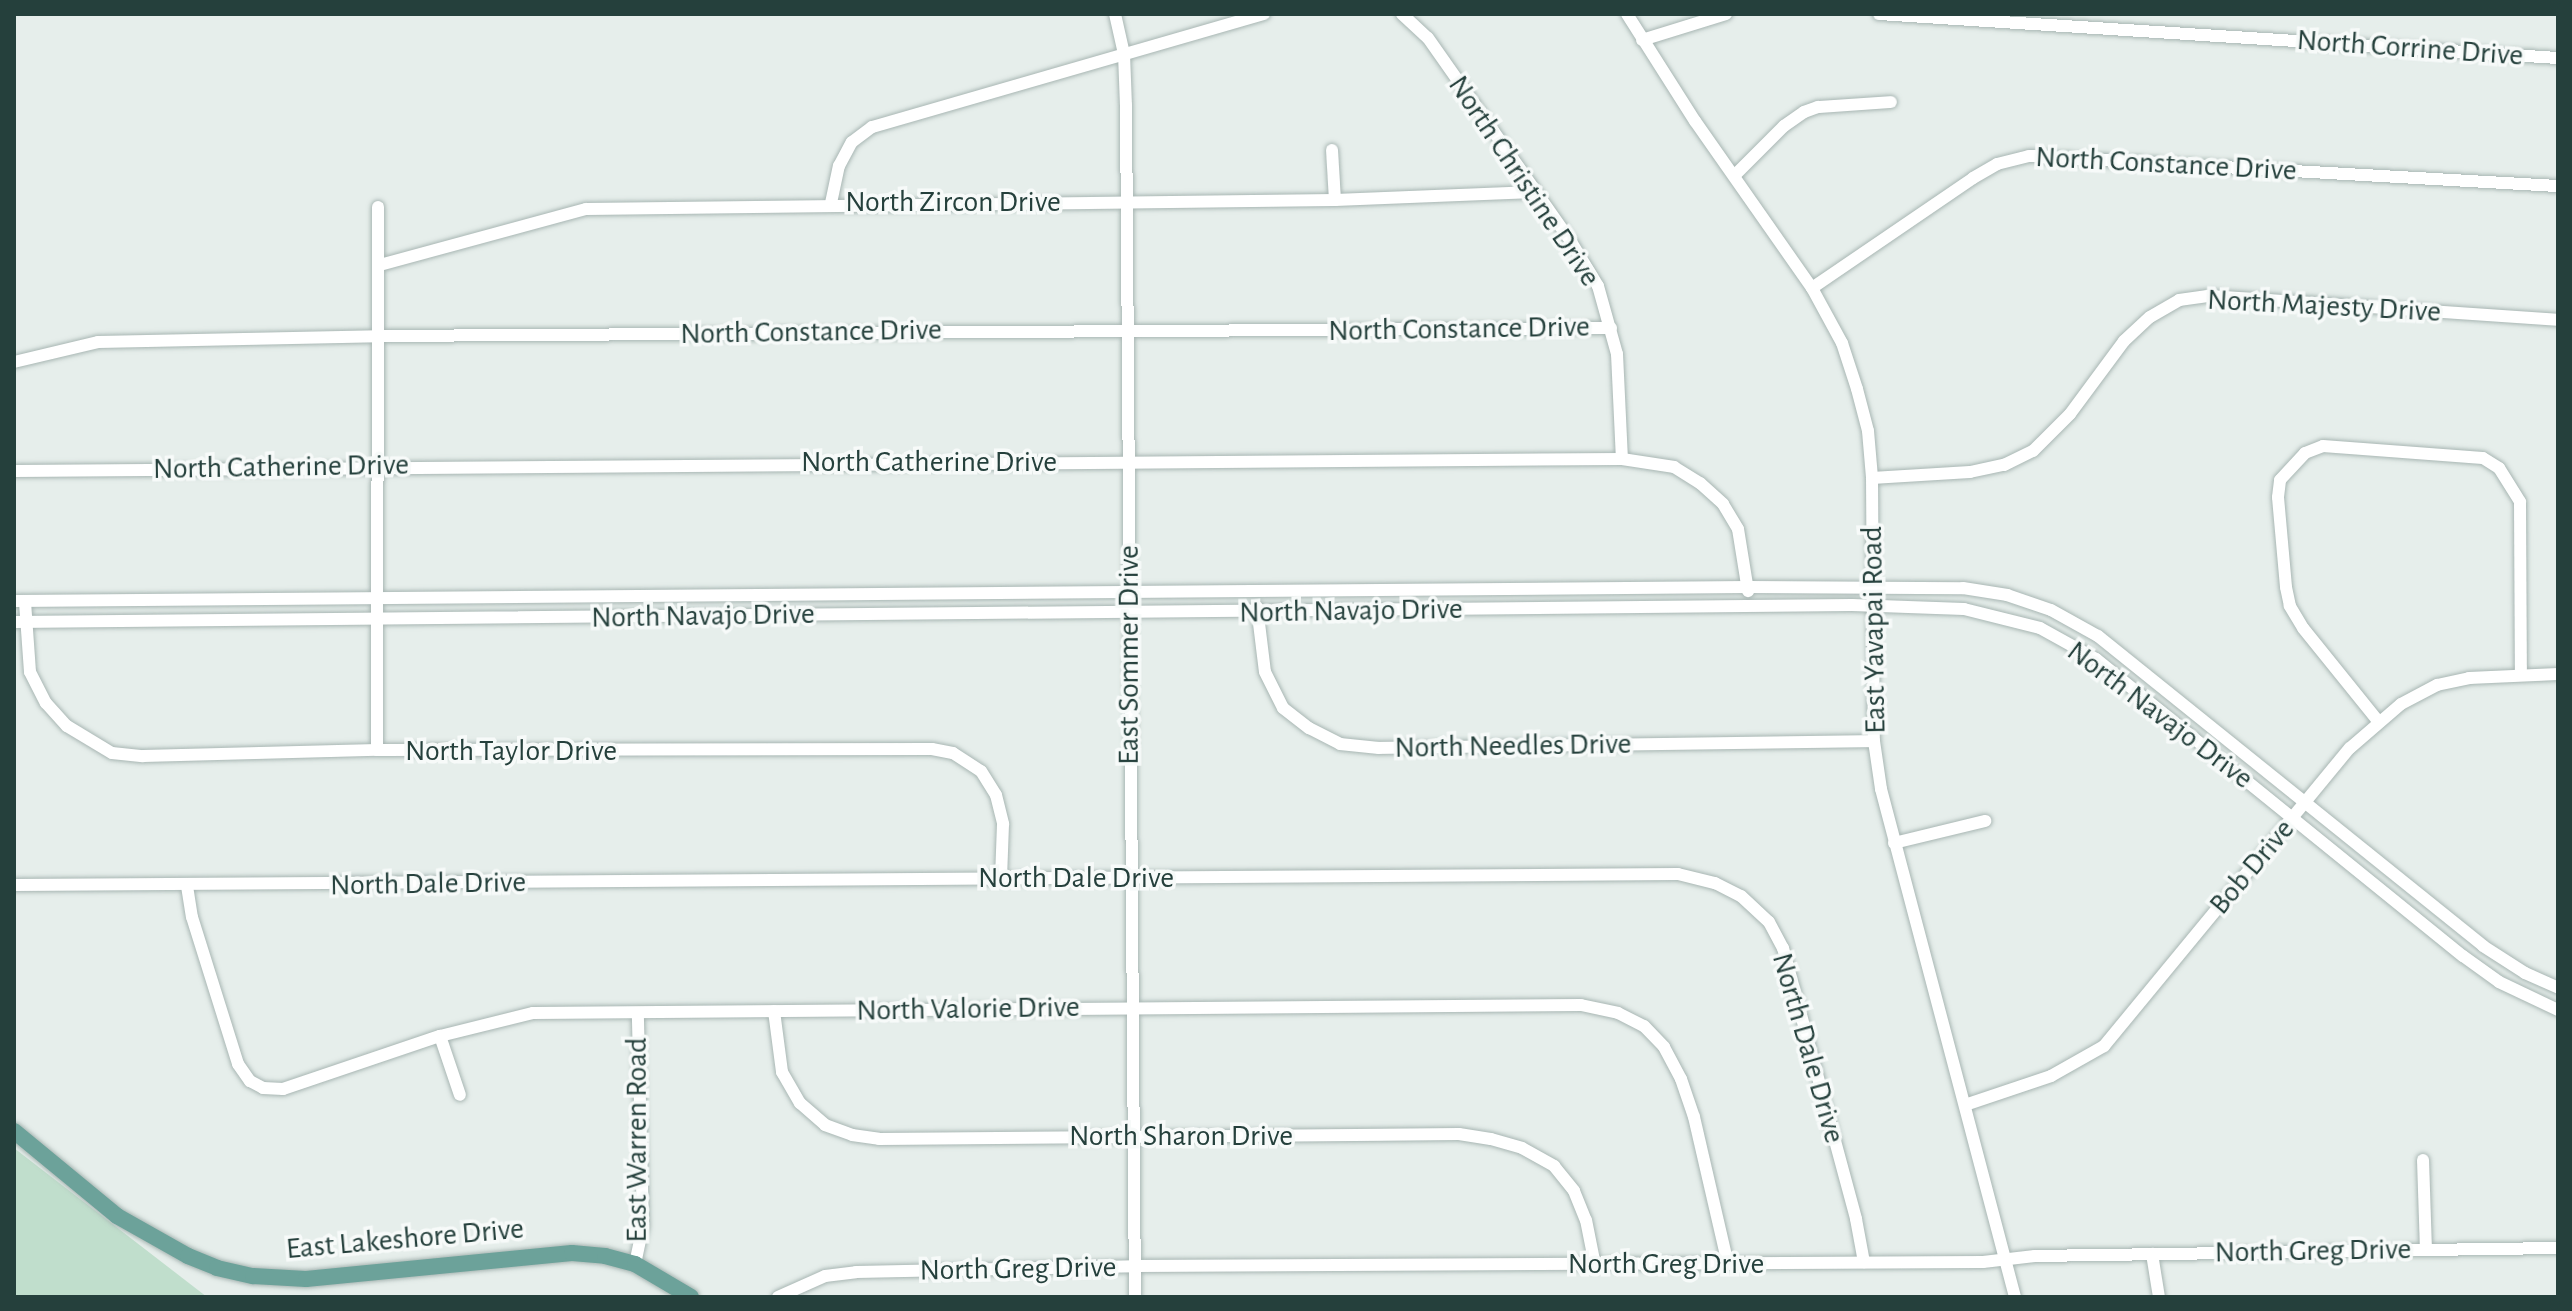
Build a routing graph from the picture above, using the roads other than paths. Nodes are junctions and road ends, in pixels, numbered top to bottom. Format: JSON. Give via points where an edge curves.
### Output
{"nodes":[{"id":1,"x":1115,"y":14,"type":"edge"},
{"id":2,"x":1264,"y":14,"type":"edge"},
{"id":3,"x":1402,"y":14,"type":"edge"},
{"id":4,"x":1627,"y":14,"type":"edge"},
{"id":5,"x":1726,"y":14,"type":"edge"},
{"id":6,"x":1879,"y":14,"type":"edge"},
{"id":7,"x":1642,"y":40,"type":"junction"},
{"id":8,"x":1124,"y":54,"type":"junction"},
{"id":9,"x":2558,"y":58,"type":"edge"},
{"id":10,"x":1891,"y":102,"type":"dead end"},
{"id":11,"x":1332,"y":150,"type":"dead end"},
{"id":12,"x":1734,"y":176,"type":"junction"},
{"id":13,"x":2558,"y":186,"type":"edge"},
{"id":14,"x":1534,"y":192,"type":"junction"},
{"id":15,"x":1335,"y":200,"type":"junction"},
{"id":16,"x":1125,"y":201,"type":"junction"},
{"id":17,"x":831,"y":203,"type":"junction"},
{"id":18,"x":378,"y":207,"type":"dead end"},
{"id":19,"x":380,"y":265,"type":"junction"},
{"id":20,"x":1812,"y":288,"type":"junction"},
{"id":21,"x":2558,"y":320,"type":"edge"},
{"id":22,"x":1127,"y":328,"type":"junction"},
{"id":23,"x":1611,"y":328,"type":"junction"},
{"id":24,"x":378,"y":336,"type":"junction"},
{"id":25,"x":14,"y":362,"type":"edge"},
{"id":26,"x":1622,"y":459,"type":"junction"},
{"id":27,"x":1127,"y":461,"type":"junction"},
{"id":28,"x":381,"y":465,"type":"junction"},
{"id":29,"x":14,"y":471,"type":"edge"},
{"id":30,"x":1872,"y":478,"type":"junction"},
{"id":31,"x":1748,"y":587,"type":"junction"},
{"id":32,"x":1874,"y":587,"type":"junction"},
{"id":33,"x":1257,"y":592,"type":"junction"},
{"id":34,"x":1130,"y":593,"type":"junction"},
{"id":35,"x":379,"y":598,"type":"junction"},
{"id":36,"x":19,"y":602,"type":"edge"},
{"id":37,"x":1874,"y":605,"type":"junction"},
{"id":38,"x":1749,"y":606,"type":"junction"},
{"id":39,"x":1130,"y":612,"type":"junction"},
{"id":40,"x":1257,"y":612,"type":"junction"},
{"id":41,"x":379,"y":619,"type":"junction"},
{"id":42,"x":20,"y":622,"type":"edge"},
{"id":43,"x":2130,"y":660,"type":"junction"},
{"id":44,"x":2521,"y":674,"type":"junction"},
{"id":45,"x":2558,"y":674,"type":"edge"},
{"id":46,"x":2118,"y":676,"type":"junction"},
{"id":47,"x":2378,"y":721,"type":"junction"},
{"id":48,"x":1874,"y":741,"type":"junction"},
{"id":49,"x":377,"y":750,"type":"junction"},
{"id":50,"x":2306,"y":802,"type":"junction"},
{"id":51,"x":2294,"y":818,"type":"junction"},
{"id":52,"x":1985,"y":821,"type":"dead end"},
{"id":53,"x":1894,"y":843,"type":"junction"},
{"id":54,"x":1001,"y":878,"type":"junction"},
{"id":55,"x":1129,"y":878,"type":"junction"},
{"id":56,"x":14,"y":885,"type":"edge"},
{"id":57,"x":187,"y":886,"type":"junction"},
{"id":58,"x":2464,"y":930,"type":"junction"},
{"id":59,"x":2451,"y":945,"type":"junction"},
{"id":60,"x":2558,"y":988,"type":"edge"},
{"id":61,"x":1131,"y":1007,"type":"junction"},
{"id":62,"x":2558,"y":1010,"type":"edge"},
{"id":63,"x":774,"y":1011,"type":"junction"},
{"id":64,"x":638,"y":1015,"type":"junction"},
{"id":65,"x":440,"y":1036,"type":"junction"},
{"id":66,"x":460,"y":1095,"type":"dead end"},
{"id":67,"x":1965,"y":1105,"type":"junction"},
{"id":68,"x":14,"y":1131,"type":"edge"},
{"id":69,"x":1133,"y":1137,"type":"junction"},
{"id":70,"x":2423,"y":1160,"type":"dead end"},
{"id":71,"x":2558,"y":1248,"type":"edge"},
{"id":72,"x":2426,"y":1249,"type":"junction"},
{"id":73,"x":2152,"y":1254,"type":"junction"},
{"id":74,"x":2005,"y":1258,"type":"junction"},
{"id":75,"x":1864,"y":1262,"type":"junction"},
{"id":76,"x":635,"y":1264,"type":"junction"},
{"id":77,"x":1728,"y":1264,"type":"junction"},
{"id":78,"x":1595,"y":1265,"type":"junction"},
{"id":79,"x":1135,"y":1266,"type":"junction"},
{"id":80,"x":691,"y":1297,"type":"edge"},
{"id":81,"x":778,"y":1297,"type":"edge"},
{"id":82,"x":1135,"y":1297,"type":"edge"},
{"id":83,"x":2015,"y":1297,"type":"edge"},
{"id":84,"x":2159,"y":1297,"type":"edge"}],
"edges":[{"from":1,"to":8,"type":"street","name":"East Sommer Drive"},
{"from":2,"to":8,"type":"street"},
{"from":3,"to":14,"type":"street","name":"North Christine Drive","via":[[1428,38]]},
{"from":4,"to":7,"type":"street","name":"East Yavapai Road"},
{"from":5,"to":7,"type":"street"},
{"from":6,"to":9,"type":"street","name":"North Corrine Drive"},
{"from":7,"to":12,"type":"street","name":"East Yavapai Road"},
{"from":8,"to":16,"type":"street","name":"East Sommer Drive"},
{"from":8,"to":17,"type":"street","via":[[872,127],[852,142],[839,166]]},
{"from":10,"to":12,"type":"street","via":[[1818,107],[1784,126]]},
{"from":11,"to":15,"type":"street"},
{"from":12,"to":20,"type":"street","name":"East Yavapai Road"},
{"from":13,"to":20,"type":"street","name":"North Constance Drive","via":[[2029,156],[1997,164],[1973,178]]},
{"from":14,"to":15,"type":"street","name":"North Zircon Drive"},
{"from":14,"to":23,"type":"street","name":"North Christine Drive","via":[[1598,286]]},
{"from":15,"to":16,"type":"street","name":"North Zircon Drive"},
{"from":16,"to":17,"type":"street","name":"North Zircon Drive"},
{"from":16,"to":22,"type":"street","name":"East Sommer Drive"},
{"from":17,"to":19,"type":"street","name":"North Zircon Drive","via":[[586,209]]},
{"from":18,"to":19,"type":"street"},
{"from":19,"to":24,"type":"street"},
{"from":20,"to":30,"type":"street","name":"East Yavapai Road","via":[[1842,343],[1857,389]]},
{"from":21,"to":30,"type":"street","name":"North Majesty Drive","via":[[2208,296],[2179,300],[2124,341],[2070,414],[2033,451],[2004,465],[1970,472]]},
{"from":22,"to":23,"type":"street","name":"North Constance Drive"},
{"from":22,"to":24,"type":"street","name":"North Constance Drive"},
{"from":22,"to":27,"type":"street","name":"East Sommer Drive"},
{"from":23,"to":26,"type":"street","name":"North Christine Drive"},
{"from":24,"to":25,"type":"street","name":"North Constance Drive","via":[[98,342]]},
{"from":24,"to":28,"type":"street"},
{"from":26,"to":27,"type":"street","name":"North Catherine Drive"},
{"from":26,"to":31,"type":"street","name":"North Catherine Drive","via":[[1674,467],[1723,504],[1738,529]]},
{"from":27,"to":28,"type":"street","name":"North Catherine Drive"},
{"from":27,"to":34,"type":"street","name":"East Sommer Drive"},
{"from":28,"to":29,"type":"street","name":"North Catherine Drive"},
{"from":28,"to":35,"type":"street"},
{"from":30,"to":32,"type":"street","name":"East Yavapai Road"},
{"from":31,"to":32,"type":"street","name":"North Navajo Drive"},
{"from":31,"to":33,"type":"street","name":"North Navajo Drive"},
{"from":31,"to":38,"type":"street","name":"North Catherine Drive"},
{"from":32,"to":37,"type":"street","name":"East Yavapai Road"},
{"from":32,"to":43,"type":"street","name":"North Navajo Drive","via":[[1963,588],[2007,595],[2081,625]]},
{"from":33,"to":34,"type":"street","name":"North Navajo Drive"},
{"from":33,"to":40,"type":"street","name":"North Needles Drive"},
{"from":34,"to":35,"type":"street","name":"North Navajo Drive"},
{"from":34,"to":39,"type":"street","name":"East Sommer Drive"},
{"from":35,"to":36,"type":"street","name":"North Navajo Drive"},
{"from":35,"to":41,"type":"street"},
{"from":36,"to":42,"type":"street","name":"North Taylor Drive"},
{"from":37,"to":38,"type":"street","name":"North Navajo Drive"},
{"from":37,"to":46,"type":"street","name":"North Navajo Drive","via":[[2002,616],[2071,644]]},
{"from":37,"to":48,"type":"street","name":"East Yavapai Road"},
{"from":38,"to":40,"type":"street","name":"North Navajo Drive"},
{"from":39,"to":40,"type":"street","name":"North Navajo Drive"},
{"from":39,"to":41,"type":"street","name":"North Navajo Drive"},
{"from":39,"to":55,"type":"street","name":"East Sommer Drive"},
{"from":40,"to":48,"type":"street","name":"North Needles Drive","via":[[1265,672],[1283,708],[1340,744],[1379,748]]},
{"from":41,"to":42,"type":"street","name":"North Navajo Drive"},
{"from":41,"to":49,"type":"street"},
{"from":42,"to":49,"type":"street","name":"North Taylor Drive","via":[[30,672],[46,703],[67,726],[112,753]]},
{"from":43,"to":46,"type":"street"},
{"from":43,"to":50,"type":"street","name":"North Navajo Drive"},
{"from":44,"to":45,"type":"street","name":"Bob Drive"},
{"from":44,"to":47,"type":"street","name":"Bob Drive","via":[[2437,685]]},
{"from":44,"to":47,"type":"street","via":[[2520,502],[2499,468],[2483,458],[2323,446],[2305,453],[2280,480],[2286,587],[2303,628]]},
{"from":46,"to":51,"type":"street","name":"North Navajo Drive"},
{"from":47,"to":50,"type":"street","name":"Bob Drive"},
{"from":48,"to":53,"type":"street","name":"East Yavapai Road"},
{"from":49,"to":54,"type":"street","name":"North Taylor Drive","via":[[953,753],[981,771],[996,795],[1003,824]]},
{"from":50,"to":51,"type":"street","name":"Bob Drive"},
{"from":50,"to":58,"type":"street","name":"North Navajo Drive"},
{"from":51,"to":59,"type":"street","name":"North Navajo Drive"},
{"from":51,"to":67,"type":"street","name":"Bob Drive","via":[[2104,1046],[2051,1076]]},
{"from":52,"to":53,"type":"street"},
{"from":53,"to":67,"type":"street","name":"East Yavapai Road"},
{"from":54,"to":55,"type":"street","name":"North Dale Drive"},
{"from":54,"to":57,"type":"street","name":"North Dale Drive"},
{"from":55,"to":61,"type":"street","name":"East Sommer Drive"},
{"from":55,"to":75,"type":"street","name":"North Dale Drive","via":[[1678,874],[1741,896],[1769,922],[1783,948]]},
{"from":56,"to":57,"type":"street","name":"North Dale Drive"},
{"from":57,"to":65,"type":"street","name":"North Valorie Drive","via":[[238,1064],[250,1081],[283,1089]]},
{"from":58,"to":59,"type":"street"},
{"from":58,"to":60,"type":"street","name":"North Navajo Drive","via":[[2525,973]]},
{"from":59,"to":62,"type":"street","name":"North Navajo Drive","via":[[2499,982]]},
{"from":61,"to":63,"type":"street","name":"North Valorie Drive"},
{"from":61,"to":69,"type":"street","name":"East Sommer Drive"},
{"from":61,"to":77,"type":"street","name":"North Valorie Drive","via":[[1581,1005],[1618,1013],[1644,1026],[1664,1047],[1681,1079]]},
{"from":63,"to":64,"type":"street","name":"North Valorie Drive"},
{"from":63,"to":69,"type":"street","name":"North Sharon Drive","via":[[782,1072],[800,1103],[825,1125],[852,1135]]},
{"from":64,"to":65,"type":"street","name":"North Valorie Drive","via":[[533,1013]]},
{"from":64,"to":76,"type":"street","name":"East Warren Road","via":[[643,1226]]},
{"from":65,"to":66,"type":"street"},
{"from":67,"to":74,"type":"street","name":"East Yavapai Road"},
{"from":68,"to":76,"type":"main road","name":"East Lakeshore Drive","via":[[117,1216],[188,1256],[253,1276],[306,1279],[572,1253]]},
{"from":69,"to":78,"type":"street","name":"North Sharon Drive","via":[[1459,1134],[1491,1139],[1554,1166],[1574,1191]]},
{"from":69,"to":79,"type":"street","name":"East Sommer Drive"},
{"from":70,"to":72,"type":"street"},
{"from":71,"to":72,"type":"street","name":"North Greg Drive"},
{"from":72,"to":73,"type":"street","name":"North Greg Drive"},
{"from":73,"to":74,"type":"street","name":"North Greg Drive"},
{"from":73,"to":84,"type":"street"},
{"from":74,"to":75,"type":"street","name":"North Greg Drive"},
{"from":74,"to":83,"type":"street","name":"East Yavapai Road"},
{"from":75,"to":77,"type":"street","name":"North Greg Drive"},
{"from":76,"to":80,"type":"main road","name":"East Lakeshore Drive"},
{"from":77,"to":78,"type":"street","name":"North Greg Drive"},
{"from":78,"to":79,"type":"street","name":"North Greg Drive"},
{"from":79,"to":81,"type":"street","name":"North Greg Drive","via":[[856,1272],[825,1276]]},
{"from":79,"to":82,"type":"street","name":"East Sommer Drive"}]}
